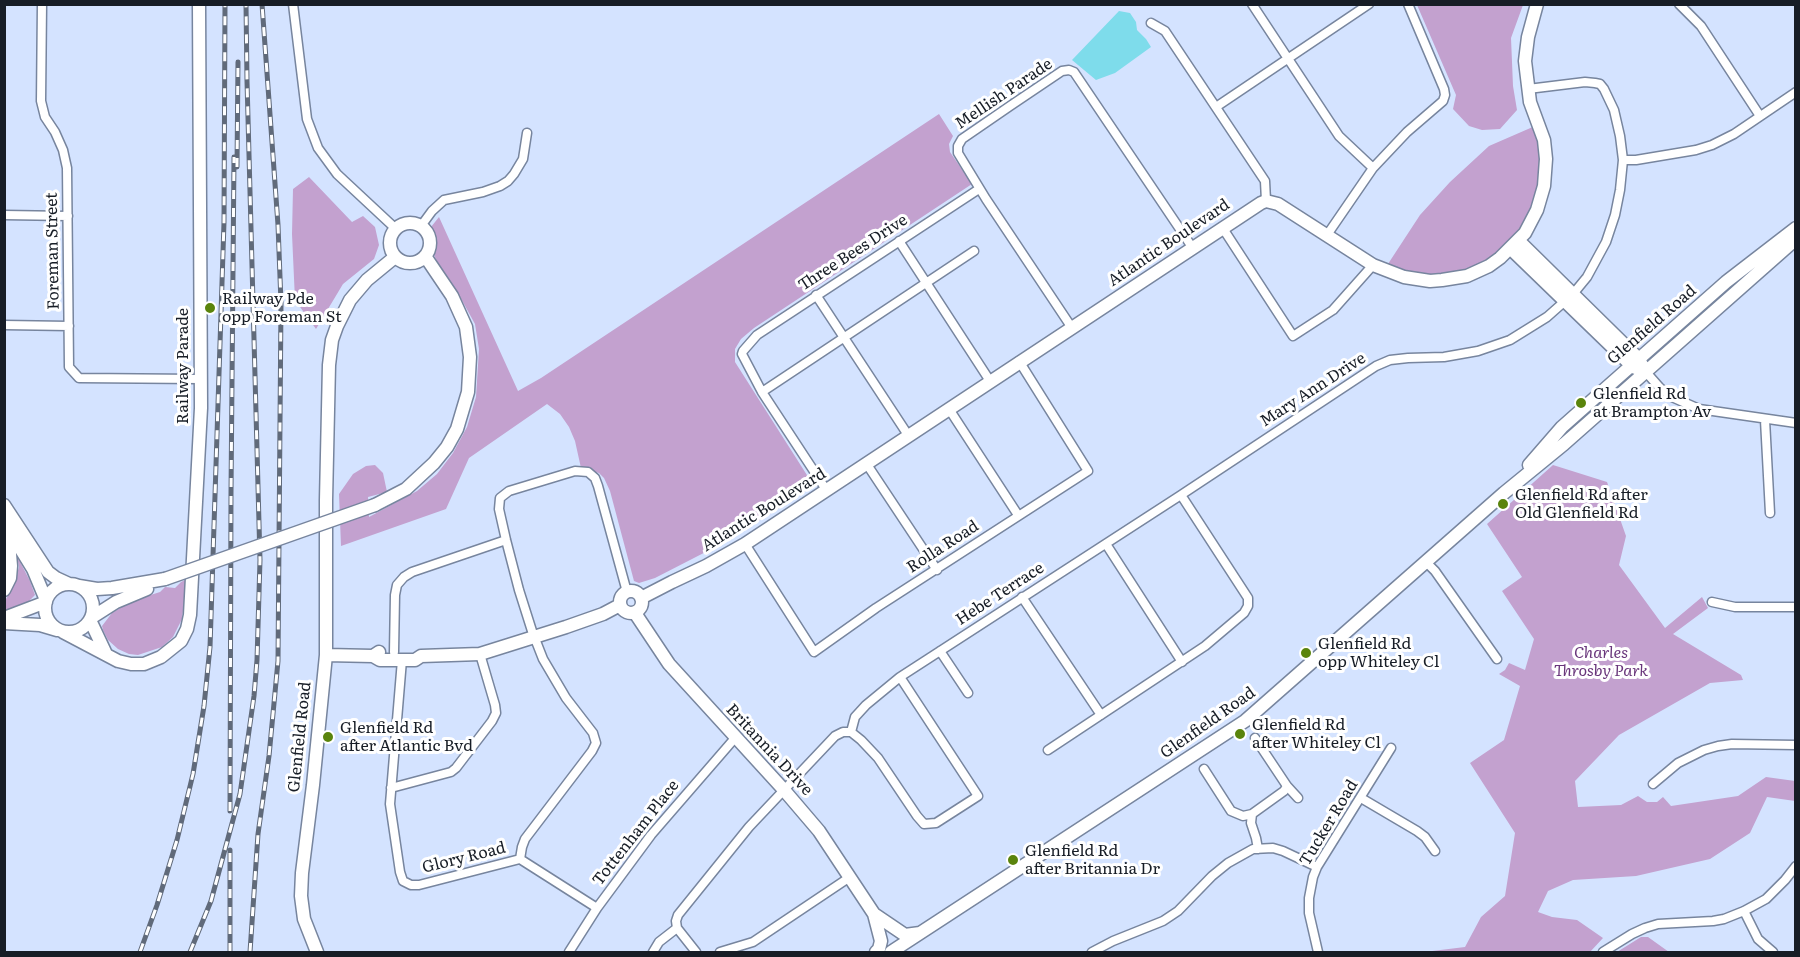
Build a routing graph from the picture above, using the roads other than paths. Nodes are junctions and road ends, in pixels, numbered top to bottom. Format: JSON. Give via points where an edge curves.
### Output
{"nodes":[{"id":1,"x":42,"y":4,"type":"edge"},
{"id":2,"x":199,"y":4,"type":"edge"},
{"id":3,"x":293,"y":4,"type":"edge"},
{"id":4,"x":1252,"y":4,"type":"edge"},
{"id":5,"x":1370,"y":4,"type":"edge"},
{"id":6,"x":1408,"y":4,"type":"edge"},
{"id":7,"x":1537,"y":4,"type":"edge"},
{"id":8,"x":1679,"y":4,"type":"edge"},
{"id":9,"x":1151,"y":23,"type":"dead end"},
{"id":10,"x":1288,"y":59,"type":"junction"},
{"id":11,"x":1528,"y":89,"type":"junction"},
{"id":12,"x":1796,"y":92,"type":"edge"},
{"id":13,"x":1216,"y":107,"type":"junction"},
{"id":14,"x":1760,"y":116,"type":"junction"},
{"id":15,"x":527,"y":133,"type":"dead end"},
{"id":16,"x":1623,"y":160,"type":"junction"},
{"id":17,"x":1372,"y":168,"type":"junction"},
{"id":18,"x":979,"y":189,"type":"junction"},
{"id":19,"x":1266,"y":201,"type":"junction"},
{"id":20,"x":4,"y":215,"type":"edge"},
{"id":21,"x":68,"y":216,"type":"junction"},
{"id":22,"x":421,"y":226,"type":"junction"},
{"id":23,"x":1222,"y":227,"type":"junction"},
{"id":24,"x":1796,"y":228,"type":"edge"},
{"id":25,"x":396,"y":229,"type":"junction"},
{"id":26,"x":1327,"y":235,"type":"junction"},
{"id":27,"x":1796,"y":239,"type":"edge"},
{"id":28,"x":899,"y":241,"type":"junction"},
{"id":29,"x":1515,"y":245,"type":"junction"},
{"id":30,"x":1192,"y":247,"type":"junction"},
{"id":31,"x":974,"y":251,"type":"dead end"},
{"id":32,"x":425,"y":256,"type":"junction"},
{"id":33,"x":395,"y":257,"type":"junction"},
{"id":34,"x":1373,"y":265,"type":"junction"},
{"id":35,"x":926,"y":283,"type":"junction"},
{"id":36,"x":816,"y":295,"type":"junction"},
{"id":37,"x":1569,"y":298,"type":"junction"},
{"id":38,"x":4,"y":325,"type":"edge"},
{"id":39,"x":69,"y":326,"type":"junction"},
{"id":40,"x":1072,"y":328,"type":"junction"},
{"id":41,"x":844,"y":338,"type":"junction"},
{"id":42,"x":1019,"y":361,"type":"junction"},
{"id":43,"x":1635,"y":362,"type":"junction"},
{"id":44,"x":1645,"y":372,"type":"junction"},
{"id":45,"x":200,"y":379,"type":"junction"},
{"id":46,"x":990,"y":381,"type":"junction"},
{"id":47,"x":762,"y":392,"type":"junction"},
{"id":48,"x":949,"y":409,"type":"junction"},
{"id":49,"x":1765,"y":420,"type":"junction"},
{"id":50,"x":1796,"y":423,"type":"edge"},
{"id":51,"x":908,"y":435,"type":"junction"},
{"id":52,"x":866,"y":463,"type":"junction"},
{"id":53,"x":1515,"y":483,"type":"junction"},
{"id":54,"x":827,"y":491,"type":"junction"},
{"id":55,"x":1181,"y":495,"type":"junction"},
{"id":56,"x":4,"y":505,"type":"edge"},
{"id":57,"x":1770,"y":513,"type":"dead end"},
{"id":58,"x":1018,"y":515,"type":"junction"},
{"id":59,"x":4,"y":522,"type":"edge"},
{"id":60,"x":4,"y":539,"type":"edge"},
{"id":61,"x":506,"y":540,"type":"junction"},
{"id":62,"x":745,"y":544,"type":"junction"},
{"id":63,"x":1106,"y":544,"type":"junction"},
{"id":64,"x":1426,"y":562,"type":"junction"},
{"id":65,"x":937,"y":570,"type":"junction"},
{"id":66,"x":163,"y":580,"type":"junction"},
{"id":67,"x":74,"y":585,"type":"junction"},
{"id":68,"x":4,"y":590,"type":"edge"},
{"id":69,"x":627,"y":592,"type":"junction"},
{"id":70,"x":1022,"y":597,"type":"junction"},
{"id":71,"x":641,"y":598,"type":"junction"},
{"id":72,"x":46,"y":601,"type":"junction"},
{"id":73,"x":1712,"y":602,"type":"dead end"},
{"id":74,"x":620,"y":605,"type":"junction"},
{"id":75,"x":1796,"y":607,"type":"edge"},
{"id":76,"x":635,"y":613,"type":"junction"},
{"id":77,"x":4,"y":618,"type":"edge"},
{"id":78,"x":91,"y":619,"type":"junction"},
{"id":79,"x":4,"y":623,"type":"edge"},
{"id":80,"x":61,"y":631,"type":"junction"},
{"id":81,"x":535,"y":638,"type":"junction"},
{"id":82,"x":940,"y":651,"type":"junction"},
{"id":83,"x":480,"y":654,"type":"junction"},
{"id":84,"x":106,"y":655,"type":"junction"},
{"id":85,"x":326,"y":655,"type":"junction"},
{"id":86,"x":398,"y":656,"type":"junction"},
{"id":87,"x":1497,"y":659,"type":"dead end"},
{"id":88,"x":1182,"y":662,"type":"junction"},
{"id":89,"x":900,"y":677,"type":"junction"},
{"id":90,"x":968,"y":693,"type":"dead end"},
{"id":91,"x":1101,"y":715,"type":"junction"},
{"id":92,"x":851,"y":732,"type":"junction"},
{"id":93,"x":735,"y":738,"type":"junction"},
{"id":94,"x":1255,"y":738,"type":"dead end"},
{"id":95,"x":1796,"y":745,"type":"edge"},
{"id":96,"x":1391,"y":748,"type":"dead end"},
{"id":97,"x":1048,"y":750,"type":"dead end"},
{"id":98,"x":1204,"y":769,"type":"dead end"},
{"id":99,"x":1653,"y":784,"type":"dead end"},
{"id":100,"x":1287,"y":786,"type":"junction"},
{"id":101,"x":391,"y":788,"type":"junction"},
{"id":102,"x":784,"y":790,"type":"junction"},
{"id":103,"x":1298,"y":798,"type":"dead end"},
{"id":104,"x":1361,"y":798,"type":"junction"},
{"id":105,"x":1252,"y":814,"type":"junction"},
{"id":106,"x":1257,"y":849,"type":"junction"},
{"id":107,"x":1435,"y":851,"type":"dead end"},
{"id":108,"x":520,"y":859,"type":"junction"},
{"id":109,"x":1796,"y":866,"type":"edge"},
{"id":110,"x":1317,"y":867,"type":"junction"},
{"id":111,"x":850,"y":877,"type":"junction"},
{"id":112,"x":597,"y":908,"type":"junction"},
{"id":113,"x":1744,"y":911,"type":"junction"},
{"id":114,"x":874,"y":914,"type":"junction"},
{"id":115,"x":677,"y":928,"type":"junction"},
{"id":116,"x":921,"y":933,"type":"junction"},
{"id":117,"x":317,"y":952,"type":"edge"},
{"id":118,"x":569,"y":952,"type":"edge"},
{"id":119,"x":653,"y":952,"type":"edge"},
{"id":120,"x":696,"y":952,"type":"edge"},
{"id":121,"x":720,"y":952,"type":"edge"},
{"id":122,"x":876,"y":952,"type":"edge"},
{"id":123,"x":891,"y":952,"type":"edge"},
{"id":124,"x":1092,"y":952,"type":"edge"},
{"id":125,"x":1318,"y":952,"type":"edge"},
{"id":126,"x":1603,"y":952,"type":"edge"},
{"id":127,"x":1773,"y":952,"type":"edge"}],
"edges":[{"from":1,"to":21,"type":"street","name":"Foreman Street","via":[[41,100],[45,117],[63,150]]},
{"from":2,"to":45,"type":"main road","name":"Railway Parade"},
{"from":3,"to":25,"type":"street","via":[[305,102],[318,148],[337,174]]},
{"from":4,"to":10,"type":"street"},
{"from":5,"to":10,"type":"street"},
{"from":6,"to":17,"type":"street","via":[[1445,95]]},
{"from":7,"to":11,"type":"main road","via":[[1525,61]]},
{"from":8,"to":14,"type":"street","via":[[1701,26]]},
{"from":9,"to":13,"type":"street","via":[[1165,31]]},
{"from":10,"to":13,"type":"street"},
{"from":10,"to":17,"type":"street","via":[[1339,136]]},
{"from":11,"to":16,"type":"street","name":"Mary Ann Drive","via":[[1600,84],[1614,110]]},
{"from":11,"to":29,"type":"main road","via":[[1544,140],[1546,173],[1537,210]]},
{"from":12,"to":14,"type":"street"},
{"from":13,"to":19,"type":"street","via":[[1265,181]]},
{"from":14,"to":16,"type":"street","via":[[1712,145]]},
{"from":15,"to":22,"type":"street","via":[[523,159],[508,181],[493,189],[444,200]]},
{"from":16,"to":37,"type":"street","name":"Mary Ann Drive","via":[[1611,229],[1593,267]]},
{"from":17,"to":26,"type":"street"},
{"from":18,"to":28,"type":"street","name":"Three Bees Drive"},
{"from":18,"to":30,"type":"street","name":"Mellish Parade","via":[[958,153],[962,139],[1069,70]]},
{"from":18,"to":40,"type":"street","name":"Mellish Parade"},
{"from":19,"to":23,"type":"main road","name":"Atlantic Boulevard"},
{"from":19,"to":26,"type":"main road","via":[[1278,204]]},
{"from":20,"to":21,"type":"street"},
{"from":21,"to":39,"type":"street","name":"Foreman Street"},
{"from":22,"to":25,"type":"main road","via":[[406,223]]},
{"from":22,"to":32,"type":"main road","via":[[429,239]]},
{"from":23,"to":30,"type":"main road","name":"Atlantic Boulevard"},
{"from":23,"to":34,"type":"street","via":[[1293,336],[1333,310]]},
{"from":24,"to":43,"type":"main road","name":"Glenfield Road","via":[[1726,282]]},
{"from":25,"to":33,"type":"main road","via":[[389,243]]},
{"from":26,"to":34,"type":"main road"},
{"from":27,"to":44,"type":"main road","name":"Glenfield Road"},
{"from":28,"to":35,"type":"street"},
{"from":28,"to":36,"type":"street","name":"Three Bees Drive"},
{"from":29,"to":34,"type":"main road","via":[[1479,272],[1442,280],[1416,280]]},
{"from":29,"to":37,"type":"main road"},
{"from":30,"to":40,"type":"main road","name":"Atlantic Boulevard"},
{"from":31,"to":35,"type":"street"},
{"from":32,"to":33,"type":"main road","via":[[409,263]]},
{"from":32,"to":66,"type":"main road","bridge":true,"via":[[452,296],[466,327],[470,357],[468,392],[457,429],[434,464],[406,489],[375,505]]},
{"from":33,"to":85,"type":"main road","name":"Glenfield Road","via":[[358,290],[332,340],[328,365]]},
{"from":35,"to":41,"type":"street"},
{"from":35,"to":46,"type":"street"},
{"from":36,"to":41,"type":"street"},
{"from":36,"to":47,"type":"street","name":"Three Bees Drive","via":[[757,335],[742,351]]},
{"from":37,"to":43,"type":"main road"},
{"from":37,"to":55,"type":"street","name":"Mary Ann Drive","via":[[1521,335],[1489,348],[1390,360],[1376,366]]},
{"from":38,"to":39,"type":"street"},
{"from":39,"to":45,"type":"street","name":"Foreman Street","via":[[69,367],[79,378]]},
{"from":40,"to":42,"type":"main road","name":"Atlantic Boulevard"},
{"from":41,"to":47,"type":"street"},
{"from":41,"to":51,"type":"street"},
{"from":42,"to":46,"type":"main road","name":"Atlantic Boulevard"},
{"from":42,"to":58,"type":"street","name":"Rolla Road","via":[[1088,471]]},
{"from":43,"to":44,"type":"main road"},
{"from":43,"to":53,"type":"main road","name":"Glenfield Road","via":[[1562,427]]},
{"from":44,"to":49,"type":"street","via":[[1683,403]]},
{"from":44,"to":53,"type":"main road","name":"Glenfield Road"},
{"from":45,"to":84,"type":"main road","name":"Railway Parade","via":[[193,588],[186,629],[181,641],[151,662],[131,664]]},
{"from":46,"to":48,"type":"main road","name":"Atlantic Boulevard"},
{"from":47,"to":54,"type":"street"},
{"from":48,"to":51,"type":"main road","name":"Atlantic Boulevard"},
{"from":48,"to":58,"type":"street"},
{"from":49,"to":50,"type":"street"},
{"from":49,"to":57,"type":"street"},
{"from":51,"to":52,"type":"main road","name":"Atlantic Boulevard"},
{"from":52,"to":54,"type":"main road","name":"Atlantic Boulevard"},
{"from":52,"to":65,"type":"street"},
{"from":53,"to":64,"type":"main road","name":"Glenfield Road"},
{"from":54,"to":62,"type":"main road","name":"Atlantic Boulevard"},
{"from":55,"to":63,"type":"street","name":"Hebe Terrace"},
{"from":55,"to":88,"type":"street","via":[[1248,598],[1244,613]]},
{"from":56,"to":67,"type":"main road","via":[[48,572]]},
{"from":58,"to":65,"type":"street","name":"Rolla Road"},
{"from":59,"to":72,"type":"main road","via":[[33,569]]},
{"from":60,"to":68,"type":"main road","via":[[11,566]]},
{"from":61,"to":69,"type":"street","via":[[498,503],[504,494],[575,471],[588,472],[598,486]]},
{"from":61,"to":81,"type":"street"},
{"from":61,"to":86,"type":"street","name":"Glory Road","via":[[404,577],[395,596]]},
{"from":62,"to":65,"type":"street","name":"Rolla Road","via":[[814,652]]},
{"from":62,"to":71,"type":"main road","name":"Atlantic Boulevard"},
{"from":63,"to":70,"type":"street","name":"Hebe Terrace"},
{"from":63,"to":88,"type":"street"},
{"from":64,"to":87,"type":"street"},
{"from":64,"to":116,"type":"main road","name":"Glenfield Road","via":[[1245,721]]},
{"from":66,"to":67,"type":"main road","via":[[112,588]]},
{"from":66,"to":78,"type":"main road","via":[[116,602]]},
{"from":67,"to":72,"type":"main road","via":[[58,587]]},
{"from":67,"to":78,"type":"main road","via":[[85,590],[92,601]]},
{"from":69,"to":71,"type":"main road","via":[[635,592]]},
{"from":69,"to":74,"type":"main road"},
{"from":70,"to":82,"type":"street","name":"Hebe Terrace"},
{"from":70,"to":91,"type":"street"},
{"from":71,"to":76,"type":"main road","via":[[641,607]]},
{"from":72,"to":77,"type":"main road"},
{"from":72,"to":80,"type":"main road","via":[[46,616]]},
{"from":73,"to":75,"type":"street","via":[[1735,607]]},
{"from":74,"to":76,"type":"main road","via":[[626,612]]},
{"from":74,"to":81,"type":"main road"},
{"from":76,"to":93,"type":"main road","name":"Britannia Drive","via":[[669,664]]},
{"from":78,"to":80,"type":"main road","via":[[81,630]]},
{"from":78,"to":84,"type":"main road"},
{"from":79,"to":80,"type":"main road","name":"Railway Parade","via":[[40,625]]},
{"from":80,"to":84,"type":"main road","name":"Railway Parade"},
{"from":81,"to":83,"type":"main road"},
{"from":81,"to":108,"type":"street","via":[[543,659],[596,743],[525,839]]},
{"from":82,"to":89,"type":"street","name":"Hebe Terrace"},
{"from":82,"to":90,"type":"street"},
{"from":83,"to":86,"type":"main road","via":[[421,656],[415,660]]},
{"from":83,"to":101,"type":"street","via":[[495,705],[492,721],[451,772]]},
{"from":85,"to":86,"type":"main road","via":[[373,656],[380,652]]},
{"from":85,"to":117,"type":"main road","name":"Glenfield Road","via":[[301,896],[304,919]]},
{"from":86,"to":101,"type":"street","name":"Glory Road"},
{"from":88,"to":91,"type":"street"},
{"from":89,"to":92,"type":"street","name":"Hebe Terrace","via":[[855,717]]},
{"from":89,"to":92,"type":"street","via":[[978,796],[936,822],[924,824],[878,758]]},
{"from":91,"to":97,"type":"street"},
{"from":92,"to":102,"type":"street","via":[[835,736]]},
{"from":93,"to":102,"type":"main road","name":"Britannia Drive"},
{"from":93,"to":112,"type":"street","name":"Tottenham Place","via":[[651,835]]},
{"from":94,"to":100,"type":"street"},
{"from":95,"to":99,"type":"street","via":[[1732,744],[1711,748],[1678,763]]},
{"from":96,"to":104,"type":"street","name":"Tucker Road"},
{"from":98,"to":105,"type":"street","via":[[1231,811],[1243,816]]},
{"from":100,"to":103,"type":"street"},
{"from":100,"to":105,"type":"street"},
{"from":101,"to":108,"type":"street","name":"Glory Road","via":[[390,804],[403,881],[419,885]]},
{"from":102,"to":111,"type":"main road","name":"Britannia Drive","via":[[819,831]]},
{"from":102,"to":115,"type":"street","via":[[678,915]]},
{"from":104,"to":107,"type":"street","via":[[1417,831]]},
{"from":104,"to":110,"type":"street","name":"Tucker Road"},
{"from":105,"to":106,"type":"street"},
{"from":106,"to":110,"type":"street","via":[[1283,851]]},
{"from":106,"to":124,"type":"street","via":[[1228,863],[1163,921]]},
{"from":108,"to":112,"type":"street","name":"Glory Road"},
{"from":109,"to":113,"type":"street","via":[[1766,898]]},
{"from":110,"to":125,"type":"street","name":"Tucker Road","via":[[1309,913]]},
{"from":111,"to":114,"type":"main road","name":"Britannia Drive"},
{"from":111,"to":121,"type":"street","via":[[753,942]]},
{"from":112,"to":118,"type":"street","name":"Tottenham Place"},
{"from":113,"to":126,"type":"street","via":[[1713,921],[1658,924]]},
{"from":113,"to":127,"type":"street","via":[[1758,939]]},
{"from":114,"to":116,"type":"main road","name":"Britannia Drive","via":[[905,935]]},
{"from":114,"to":122,"type":"main road","name":"Britannia Drive","via":[[881,941]]},
{"from":115,"to":119,"type":"street"},
{"from":115,"to":120,"type":"street"},
{"from":116,"to":123,"type":"main road","name":"Glenfield Road"}]}
